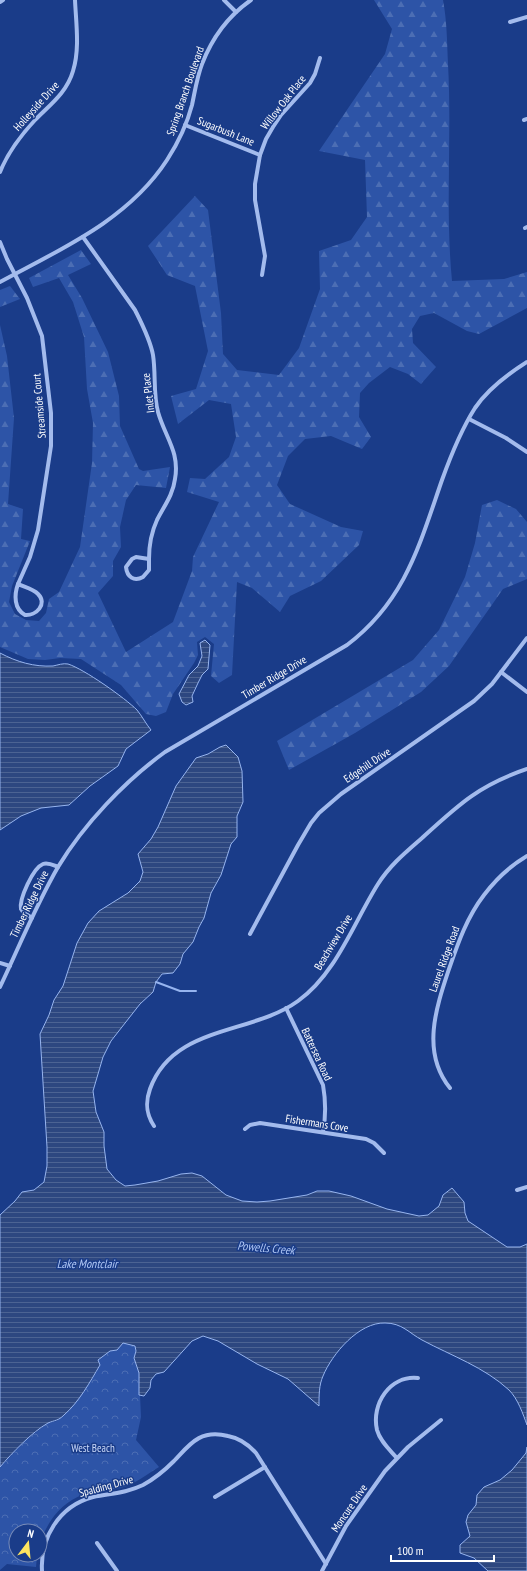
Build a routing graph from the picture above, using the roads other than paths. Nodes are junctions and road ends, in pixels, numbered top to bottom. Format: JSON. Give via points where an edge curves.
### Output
{"nodes":[{"id":1,"x":3,"y":0,"type":"edge"},
{"id":2,"x":75,"y":0,"type":"edge"},
{"id":3,"x":224,"y":0,"type":"edge"},
{"id":4,"x":251,"y":0,"type":"edge"},
{"id":5,"x":0,"y":2,"type":"edge"},
{"id":6,"x":236,"y":12,"type":"junction"},
{"id":7,"x":527,"y":18,"type":"edge"},
{"id":8,"x":510,"y":22,"type":"dead end"},
{"id":9,"x":320,"y":58,"type":"dead end"},
{"id":10,"x":185,"y":125,"type":"junction"},
{"id":11,"x":260,"y":155,"type":"junction"},
{"id":12,"x":0,"y":172,"type":"edge"},
{"id":13,"x":83,"y":237,"type":"junction"},
{"id":14,"x":0,"y":242,"type":"edge"},
{"id":15,"x":15,"y":274,"type":"junction"},
{"id":16,"x":262,"y":274,"type":"dead end"},
{"id":17,"x":0,"y":282,"type":"edge"},
{"id":18,"x":527,"y":362,"type":"edge"},
{"id":19,"x":469,"y":419,"type":"junction"},
{"id":20,"x":527,"y":452,"type":"edge"},
{"id":21,"x":149,"y":559,"type":"junction"},
{"id":22,"x":18,"y":584,"type":"junction"},
{"id":23,"x":527,"y":638,"type":"edge"},
{"id":24,"x":501,"y":672,"type":"junction"},
{"id":25,"x":527,"y":692,"type":"edge"},
{"id":26,"x":527,"y":769,"type":"edge"},
{"id":27,"x":527,"y":856,"type":"edge"},
{"id":28,"x":58,"y":867,"type":"junction"},
{"id":29,"x":32,"y":918,"type":"junction"},
{"id":30,"x":250,"y":934,"type":"dead end"},
{"id":31,"x":0,"y":962,"type":"edge"},
{"id":32,"x":10,"y":966,"type":"junction"},
{"id":33,"x":0,"y":987,"type":"edge"},
{"id":34,"x":286,"y":1008,"type":"junction"},
{"id":35,"x":450,"y":1088,"type":"dead end"},
{"id":36,"x":154,"y":1126,"type":"dead end"},
{"id":37,"x":245,"y":1129,"type":"dead end"},
{"id":38,"x":322,"y":1132,"type":"junction"},
{"id":39,"x":384,"y":1152,"type":"dead end"},
{"id":40,"x":527,"y":1187,"type":"edge"},
{"id":41,"x":517,"y":1190,"type":"dead end"},
{"id":42,"x":418,"y":1378,"type":"dead end"},
{"id":43,"x":441,"y":1420,"type":"dead end"},
{"id":44,"x":396,"y":1458,"type":"junction"},
{"id":45,"x":265,"y":1467,"type":"junction"},
{"id":46,"x":215,"y":1497,"type":"dead end"},
{"id":47,"x":97,"y":1543,"type":"dead end"},
{"id":48,"x":326,"y":1564,"type":"junction"},
{"id":49,"x":42,"y":1571,"type":"edge"},
{"id":50,"x":117,"y":1571,"type":"edge"},
{"id":51,"x":322,"y":1571,"type":"edge"}],
"edges":[{"from":1,"to":5,"type":"street"},
{"from":2,"to":12,"type":"street","name":"Holleyside Drive","via":[[74,70],[56,100],[16,142]]},
{"from":3,"to":6,"type":"street"},
{"from":4,"to":6,"type":"street","name":"Spring Branch Boulevard"},
{"from":6,"to":10,"type":"street","name":"Spring Branch Boulevard","via":[[219,32],[206,54]]},
{"from":7,"to":8,"type":"street"},
{"from":9,"to":11,"type":"street","name":"Willow Oak Place","via":[[310,83],[273,126]]},
{"from":10,"to":11,"type":"street","name":"Sugarbush Lane"},
{"from":10,"to":13,"type":"street","name":"Spring Branch Boulevard","via":[[168,159],[145,189],[115,216]]},
{"from":11,"to":16,"type":"street","name":"Willow Oak Place","via":[[255,200],[265,256]]},
{"from":13,"to":15,"type":"street","name":"Spring Branch Boulevard"},
{"from":13,"to":21,"type":"street","name":"Inlet Place","via":[[142,323],[152,354],[159,413],[176,458],[172,492],[153,532],[149,545]]},
{"from":14,"to":15,"type":"street"},
{"from":15,"to":17,"type":"street","name":"Spring Branch Boulevard"},
{"from":15,"to":22,"type":"street","name":"Streamside Court","via":[[42,336],[52,435],[38,530]]},
{"from":18,"to":19,"type":"street","name":"Timber Ridge Drive","via":[[498,383]]},
{"from":19,"to":20,"type":"street"},
{"from":19,"to":28,"type":"street","name":"Timber Ridge Drive","via":[[451,456],[409,570],[392,600],[371,625],[346,645],[184,740],[147,765],[109,802]]},
{"from":21,"to":21,"type":"street","name":"Inlet Place","via":[[132,559],[126,572],[131,578],[139,579],[147,574]]},
{"from":22,"to":22,"type":"street","name":"Streamside Court","via":[[15,596],[19,610],[26,615],[34,614],[40,608],[39,595]]},
{"from":23,"to":24,"type":"street","name":"Edgehill Drive"},
{"from":24,"to":25,"type":"street"},
{"from":24,"to":30,"type":"street","name":"Edgehill Drive","via":[[474,701],[340,794],[319,813],[298,845]]},
{"from":26,"to":34,"type":"street","name":"Beachview Drive","via":[[479,790],[402,855],[384,874],[333,963],[299,1000]]},
{"from":27,"to":35,"type":"street","name":"Laurel Ridge Road","via":[[504,872],[483,895],[457,946],[437,1007],[433,1034],[436,1064]]},
{"from":28,"to":29,"type":"street","name":"Timber Ridge Drive"},
{"from":28,"to":29,"type":"street","via":[[48,863],[40,866],[26,886],[21,909]]},
{"from":29,"to":32,"type":"street","name":"Timber Ridge Drive"},
{"from":31,"to":32,"type":"street"},
{"from":32,"to":33,"type":"street","name":"Timber Ridge Drive"},
{"from":34,"to":36,"type":"street","name":"Beachview Drive","via":[[192,1043],[174,1054],[158,1072],[149,1092],[148,1116]]},
{"from":34,"to":38,"type":"street","name":"Battersea Road","via":[[323,1085],[326,1111]]},
{"from":37,"to":38,"type":"street","name":"Fishermans Cove","via":[[260,1123]]},
{"from":38,"to":39,"type":"street","name":"Fishermans Cove","via":[[366,1140]]},
{"from":40,"to":41,"type":"street"},
{"from":42,"to":44,"type":"street","via":[[398,1381],[385,1392],[378,1405],[377,1431]]},
{"from":43,"to":44,"type":"street","name":"Moncure Drive"},
{"from":44,"to":48,"type":"street","name":"Moncure Drive","via":[[346,1526]]},
{"from":45,"to":46,"type":"street"},
{"from":45,"to":48,"type":"street","name":"Spalding Drive"},
{"from":45,"to":49,"type":"street","name":"Spalding Drive","via":[[252,1448],[236,1438],[216,1434],[203,1436],[187,1446],[166,1469],[144,1484],[122,1493],[92,1497],[64,1512],[47,1537]]},
{"from":47,"to":50,"type":"street"},
{"from":48,"to":51,"type":"street","name":"Moncure Drive"}]}
